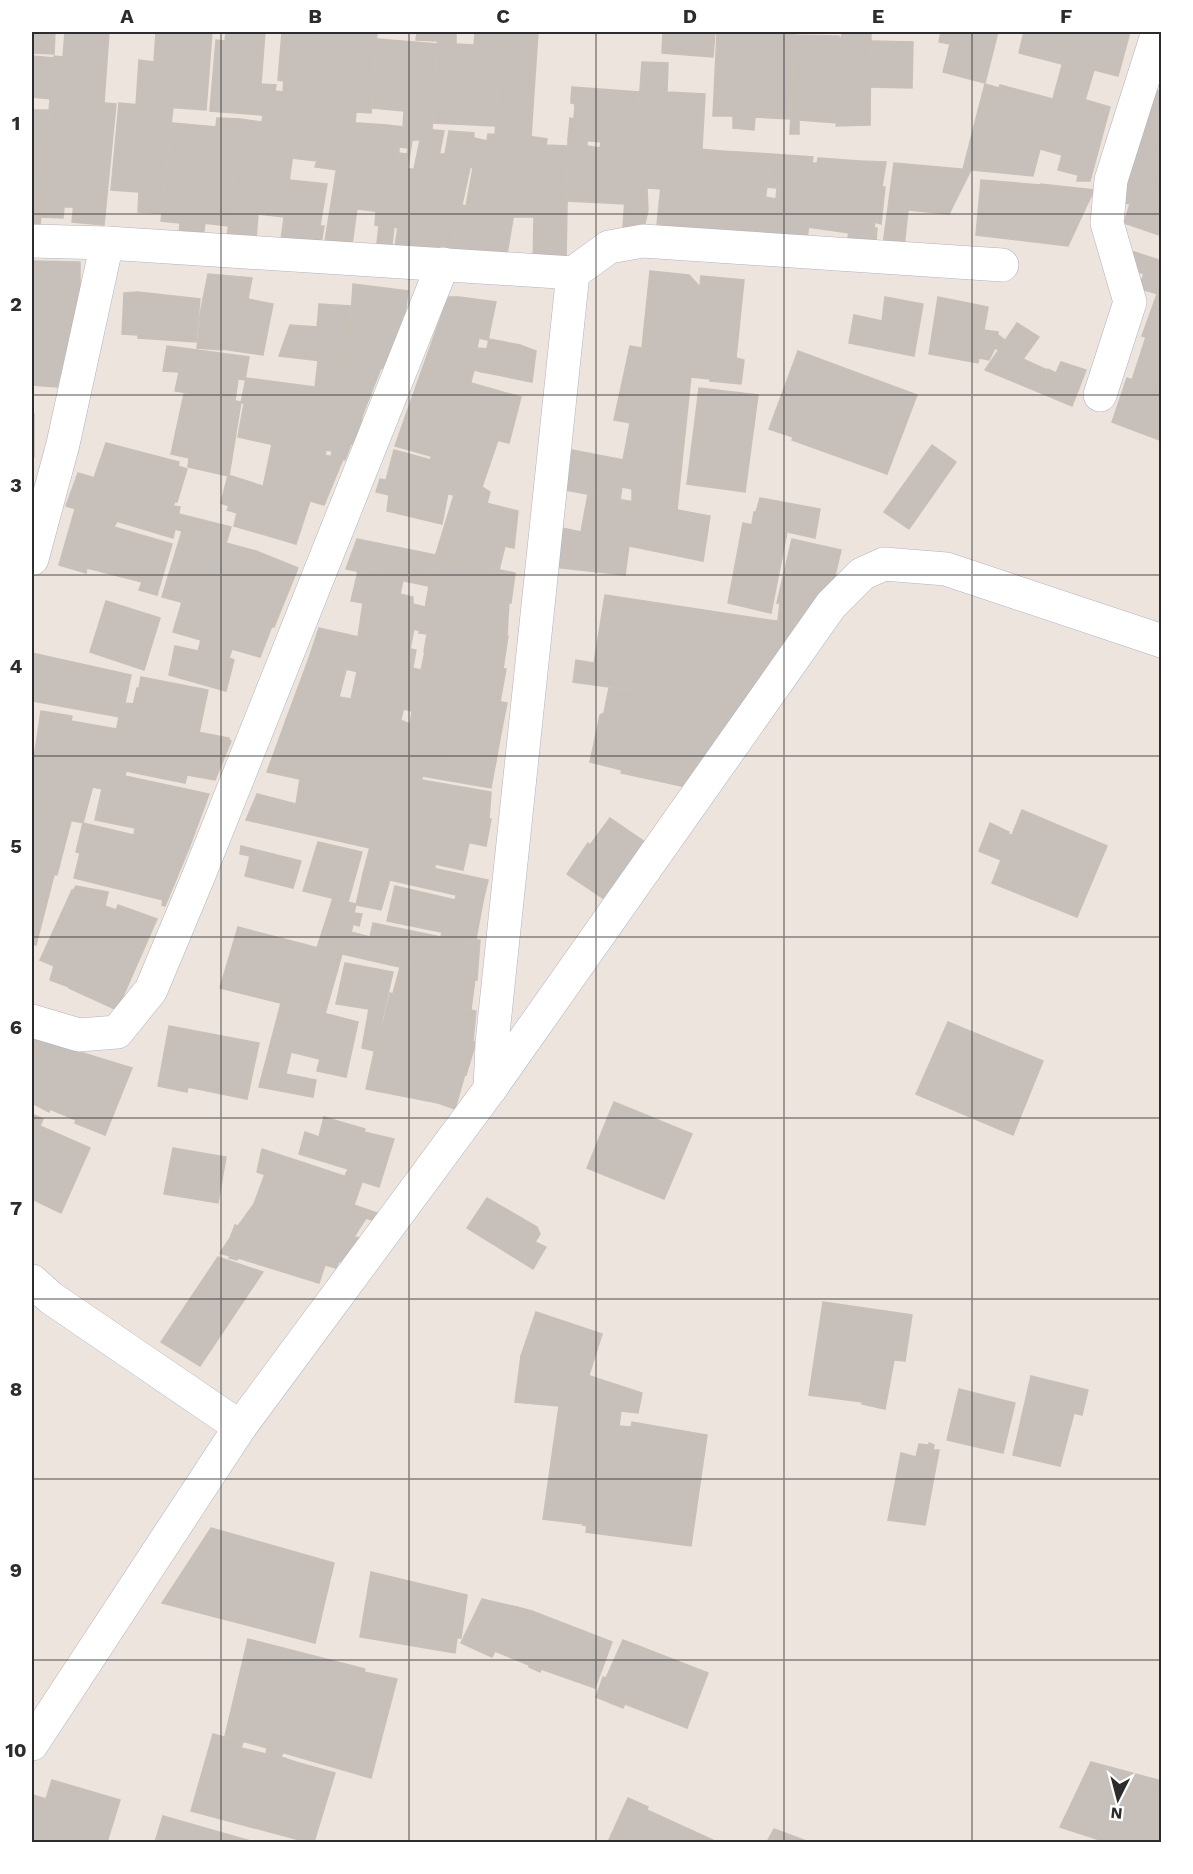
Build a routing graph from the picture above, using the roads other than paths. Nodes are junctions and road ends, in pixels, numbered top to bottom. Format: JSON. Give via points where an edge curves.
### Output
{"nodes":[{"id":1,"x":1158,"y":32,"type":"edge"},
{"id":2,"x":32,"y":241,"type":"edge"},
{"id":3,"x":107,"y":243,"type":"junction"},
{"id":4,"x":443,"y":264,"type":"junction"},
{"id":5,"x":1002,"y":265,"type":"dead end"},
{"id":6,"x":573,"y":273,"type":"junction"},
{"id":7,"x":1100,"y":395,"type":"dead end"},
{"id":8,"x":32,"y":559,"type":"edge"},
{"id":9,"x":1161,"y":641,"type":"edge"},
{"id":10,"x":32,"y":1021,"type":"edge"},
{"id":11,"x":490,"y":1089,"type":"junction"},
{"id":12,"x":32,"y":1281,"type":"edge"},
{"id":13,"x":240,"y":1428,"type":"junction"},
{"id":14,"x":32,"y":1744,"type":"edge"}],
"edges":[{"from":1,"to":7,"type":"street","via":[[1111,180],[1107,223],[1130,302]]},
{"from":2,"to":3,"type":"street"},
{"from":3,"to":4,"type":"street"},
{"from":3,"to":8,"type":"street","via":[[63,444]]},
{"from":4,"to":6,"type":"street"},
{"from":4,"to":10,"type":"street","via":[[151,990],[117,1032],[79,1035]]},
{"from":5,"to":6,"type":"street","via":[[643,241],[609,247]]},
{"from":6,"to":11,"type":"street"},
{"from":9,"to":11,"type":"street","via":[[946,569],[885,564],[862,574],[831,605]]},
{"from":11,"to":13,"type":"street"},
{"from":12,"to":13,"type":"street"},
{"from":13,"to":14,"type":"street"}]}
